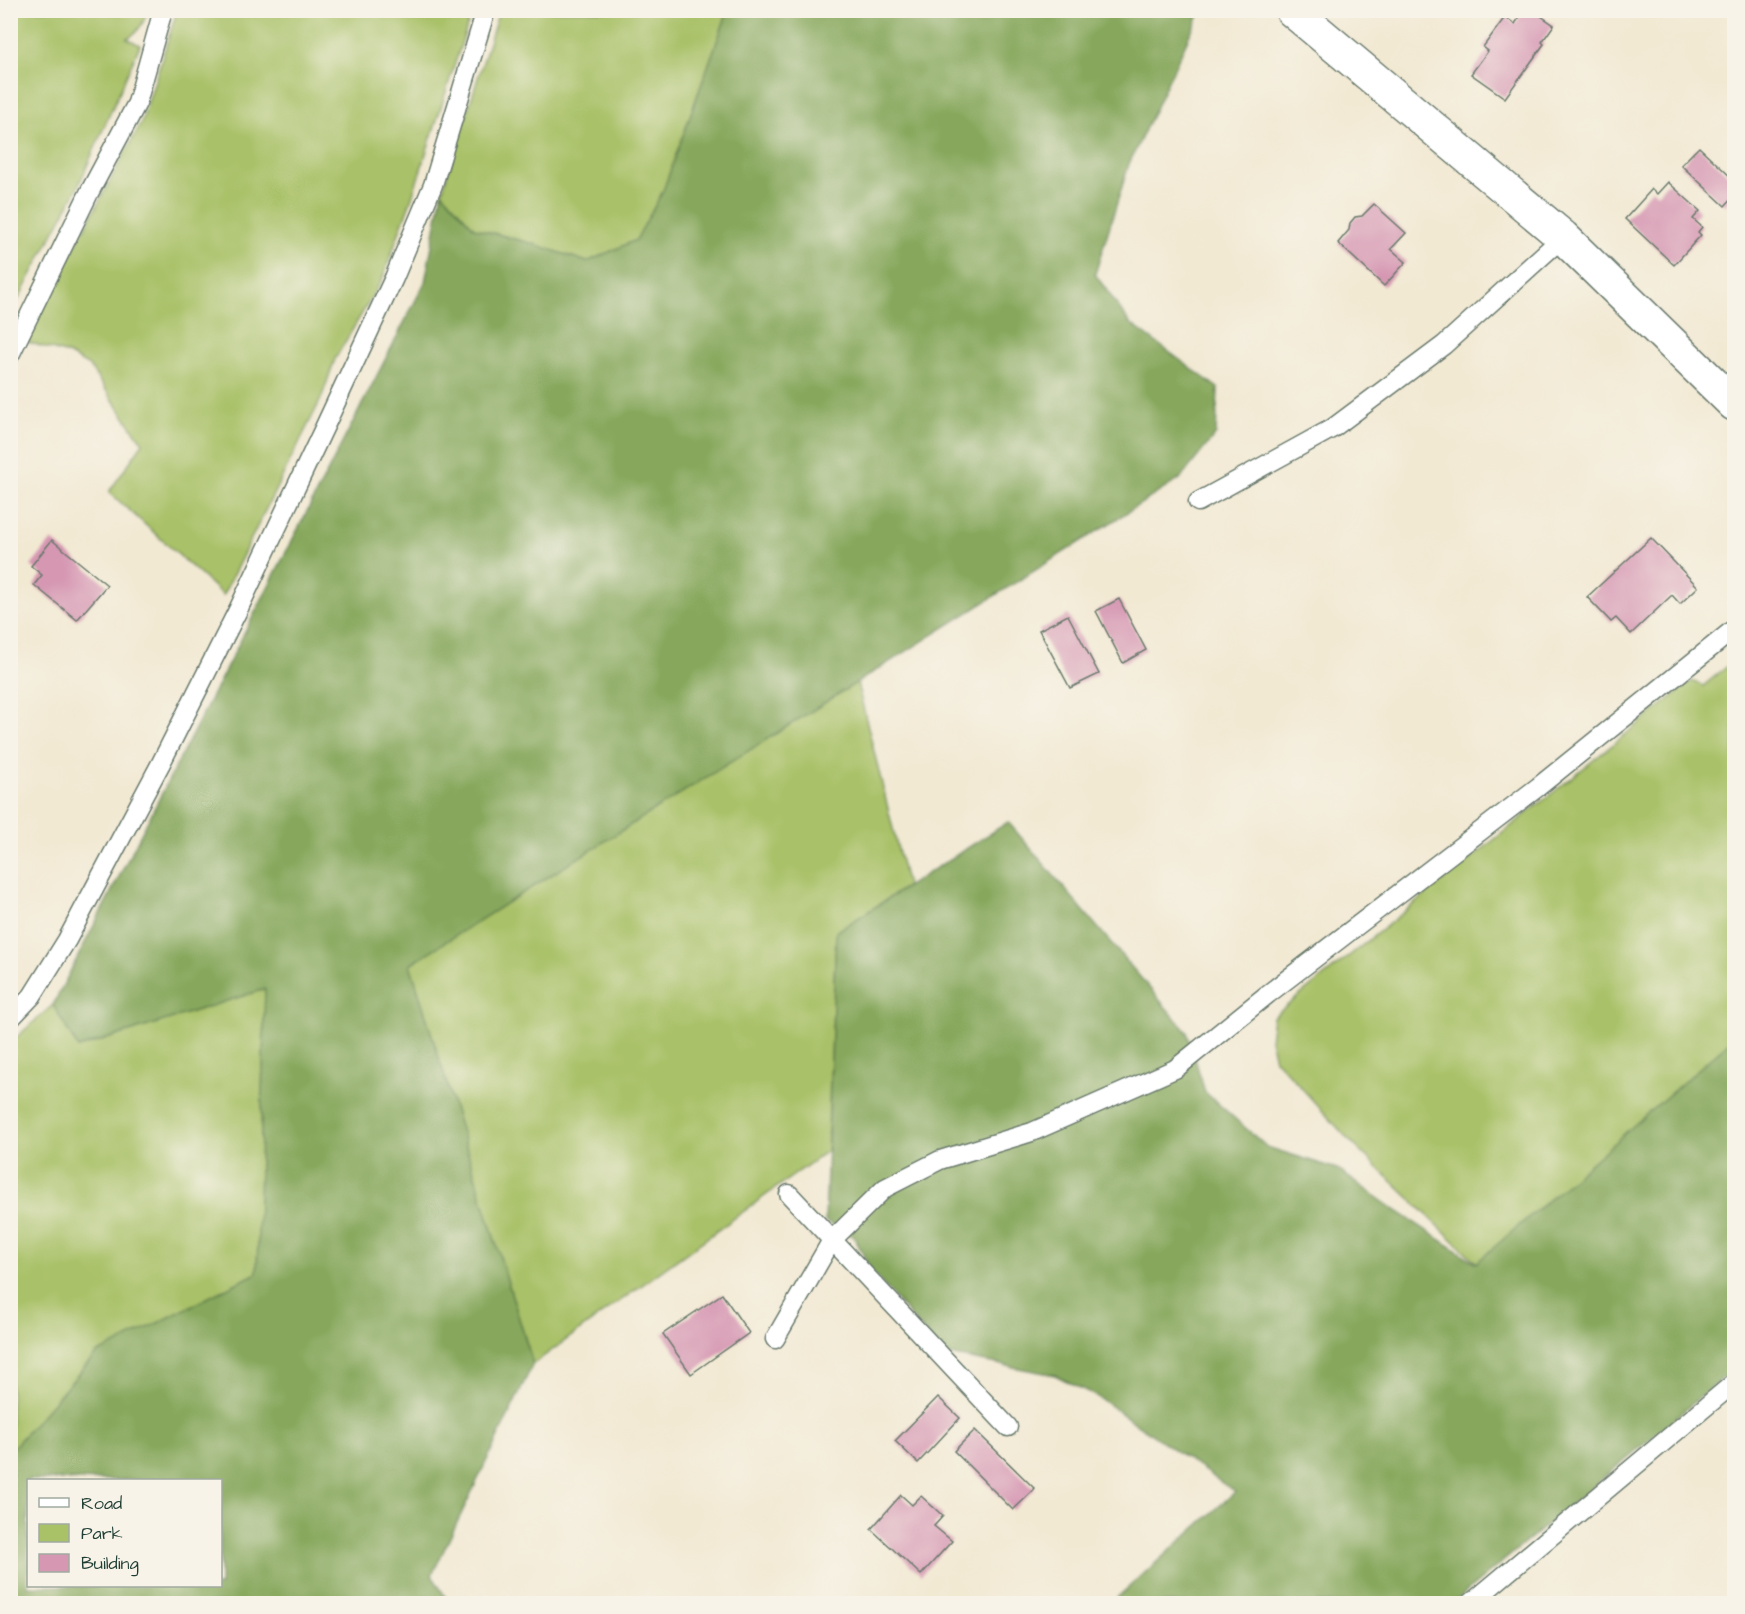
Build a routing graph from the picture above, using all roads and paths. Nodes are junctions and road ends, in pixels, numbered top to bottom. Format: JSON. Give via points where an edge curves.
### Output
{"nodes":[{"id":1,"x":163,"y":10,"type":"edge"},
{"id":2,"x":486,"y":10,"type":"edge"},
{"id":3,"x":1292,"y":10,"type":"edge"},
{"id":4,"x":1563,"y":237,"type":"junction"},
{"id":5,"x":10,"y":355,"type":"edge"},
{"id":6,"x":1734,"y":404,"type":"edge"},
{"id":7,"x":1198,"y":502,"type":"dead end"},
{"id":8,"x":1734,"y":629,"type":"edge"},
{"id":9,"x":10,"y":1019,"type":"edge"},
{"id":10,"x":789,"y":1194,"type":"dead end"},
{"id":11,"x":832,"y":1240,"type":"junction"},
{"id":12,"x":775,"y":1339,"type":"dead end"},
{"id":13,"x":1734,"y":1383,"type":"edge"},
{"id":14,"x":1008,"y":1427,"type":"dead end"},
{"id":15,"x":1470,"y":1604,"type":"edge"}],
"edges":[{"from":1,"to":5,"type":"lane","via":[[137,104]]},
{"from":2,"to":9,"type":"lane","via":[[433,185],[330,416],[197,692],[68,940],[32,996]]},
{"from":3,"to":4,"type":"street"},
{"from":4,"to":6,"type":"street"},
{"from":4,"to":7,"type":"lane","via":[[1444,345],[1333,428]]},
{"from":8,"to":11,"type":"lane","via":[[1175,1069],[1032,1132],[940,1160],[885,1188]]},
{"from":10,"to":11,"type":"lane"},
{"from":11,"to":12,"type":"lane"},
{"from":11,"to":14,"type":"lane"},
{"from":13,"to":15,"type":"lane"}]}
